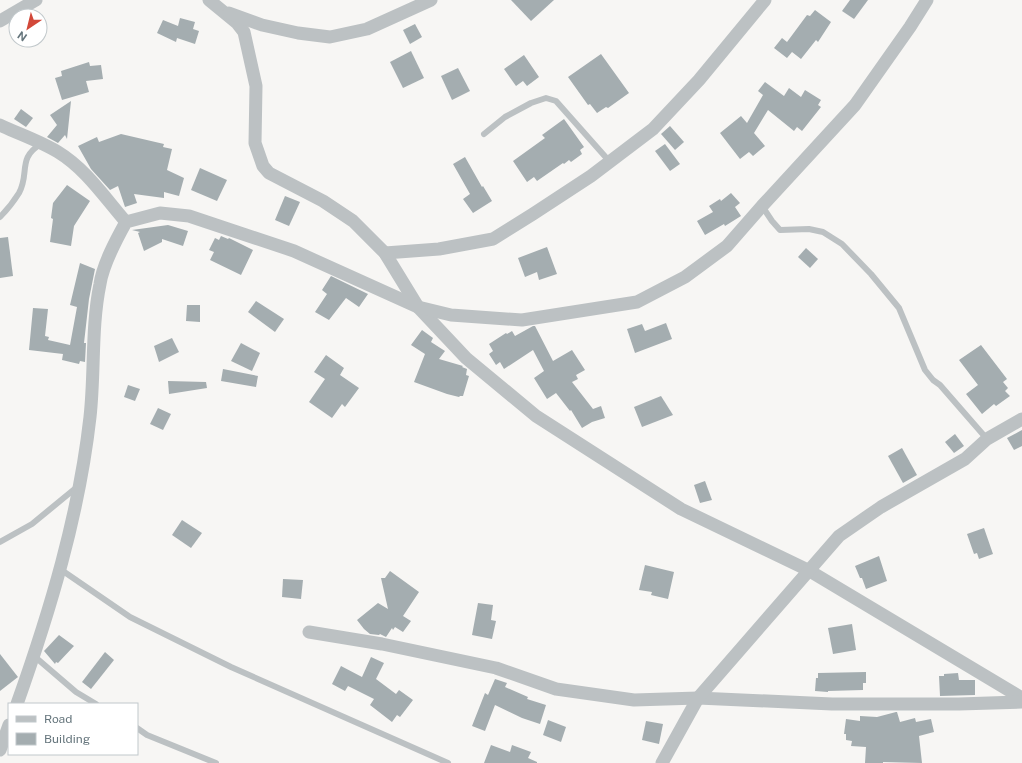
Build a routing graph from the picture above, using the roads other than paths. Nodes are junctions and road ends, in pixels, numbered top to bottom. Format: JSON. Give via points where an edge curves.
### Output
{"nodes":[{"id":1,"x":36,"y":0,"type":"edge"},
{"id":2,"x":209,"y":0,"type":"edge"},
{"id":3,"x":430,"y":0,"type":"edge"},
{"id":4,"x":765,"y":0,"type":"edge"},
{"id":5,"x":927,"y":0,"type":"edge"},
{"id":6,"x":223,"y":11,"type":"junction"},
{"id":7,"x":0,"y":21,"type":"edge"},
{"id":8,"x":0,"y":125,"type":"edge"},
{"id":9,"x":484,"y":134,"type":"dead end"},
{"id":10,"x":42,"y":143,"type":"junction"},
{"id":11,"x":610,"y":162,"type":"junction"},
{"id":12,"x":762,"y":206,"type":"junction"},
{"id":13,"x":0,"y":217,"type":"edge"},
{"id":14,"x":126,"y":222,"type":"junction"},
{"id":15,"x":385,"y":253,"type":"junction"},
{"id":16,"x":418,"y":307,"type":"junction"},
{"id":17,"x":1022,"y":419,"type":"edge"},
{"id":18,"x":987,"y":440,"type":"junction"},
{"id":19,"x":78,"y":486,"type":"junction"},
{"id":20,"x":0,"y":542,"type":"edge"},
{"id":21,"x":60,"y":568,"type":"junction"},
{"id":22,"x":808,"y":570,"type":"junction"},
{"id":23,"x":309,"y":632,"type":"dead end"},
{"id":24,"x":34,"y":656,"type":"junction"},
{"id":25,"x":698,"y":698,"type":"junction"},
{"id":26,"x":1022,"y":698,"type":"edge"},
{"id":27,"x":1022,"y":702,"type":"edge"},
{"id":28,"x":16,"y":703,"type":"edge"},
{"id":29,"x":94,"y":703,"type":"edge"},
{"id":30,"x":8,"y":728,"type":"edge"},
{"id":31,"x":138,"y":729,"type":"edge"},
{"id":32,"x":0,"y":750,"type":"edge"},
{"id":33,"x":216,"y":763,"type":"edge"},
{"id":34,"x":448,"y":763,"type":"edge"},
{"id":35,"x":662,"y":763,"type":"edge"}],
"edges":[{"from":1,"to":7,"type":"street"},
{"from":2,"to":6,"type":"street"},
{"from":3,"to":6,"type":"street","via":[[367,29],[330,36],[298,33],[262,25]]},
{"from":4,"to":11,"type":"street","via":[[699,80],[653,129]]},
{"from":5,"to":12,"type":"street","via":[[855,105]]},
{"from":6,"to":15,"type":"street","via":[[244,32],[256,86],[255,143],[263,166],[269,173],[323,200],[353,221]]},
{"from":8,"to":10,"type":"street"},
{"from":9,"to":11,"type":"lane","via":[[505,117],[546,98],[556,101]]},
{"from":10,"to":13,"type":"lane","via":[[32,149],[27,157],[20,192]]},
{"from":10,"to":14,"type":"street","via":[[59,152],[82,170]]},
{"from":11,"to":15,"type":"street","via":[[493,239],[439,249]]},
{"from":12,"to":16,"type":"street","via":[[727,246],[684,277],[637,302],[522,320],[452,315]]},
{"from":12,"to":18,"type":"lane","via":[[780,230],[809,229],[823,232],[842,244],[871,274],[899,308],[925,370]]},
{"from":14,"to":16,"type":"street","via":[[160,212],[189,216],[294,251]]},
{"from":14,"to":19,"type":"street","via":[[113,245],[100,282],[93,342],[90,416]]},
{"from":15,"to":16,"type":"street"},
{"from":16,"to":22,"type":"street","via":[[466,358],[536,416],[681,509]]},
{"from":17,"to":18,"type":"street"},
{"from":18,"to":22,"type":"street","via":[[965,459],[881,507],[839,536]]},
{"from":19,"to":20,"type":"lane","via":[[32,524]]},
{"from":19,"to":21,"type":"street"},
{"from":21,"to":24,"type":"street"},
{"from":21,"to":34,"type":"lane","via":[[130,618],[231,667]]},
{"from":22,"to":25,"type":"street"},
{"from":22,"to":26,"type":"street"},
{"from":23,"to":25,"type":"street","via":[[382,644],[496,668],[556,689],[634,700]]},
{"from":24,"to":28,"type":"street"},
{"from":24,"to":29,"type":"lane","via":[[76,692]]},
{"from":25,"to":27,"type":"street","via":[[832,704]]},
{"from":25,"to":35,"type":"street"},
{"from":30,"to":32,"type":"street"},
{"from":31,"to":33,"type":"lane"}]}
